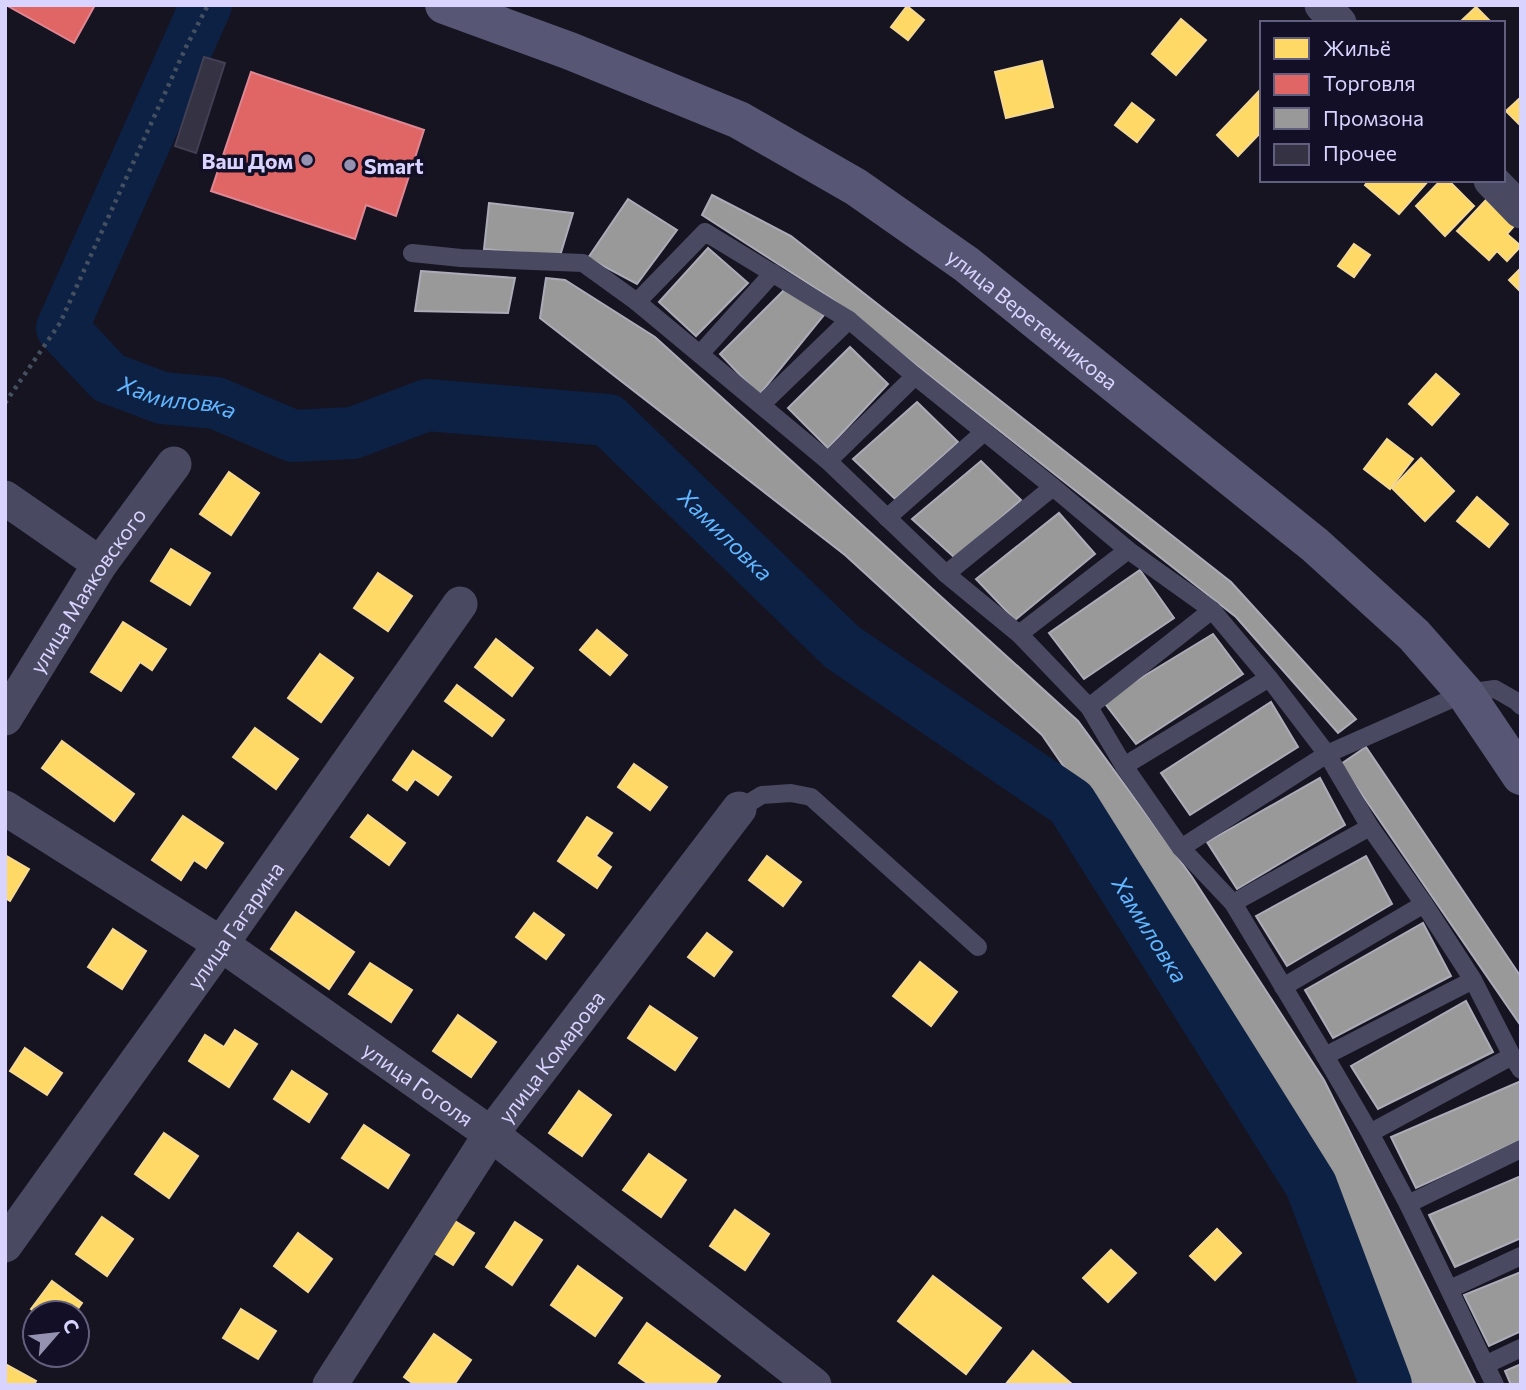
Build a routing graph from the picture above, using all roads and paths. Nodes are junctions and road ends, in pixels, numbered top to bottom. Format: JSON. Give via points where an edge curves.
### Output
{"nodes":[{"id":1,"x":208,"y":5,"type":"edge"},
{"id":2,"x":444,"y":5,"type":"edge"},
{"id":3,"x":1322,"y":5,"type":"edge"},
{"id":4,"x":1337,"y":21,"type":"edge"},
{"id":5,"x":1493,"y":182,"type":"edge"},
{"id":6,"x":1521,"y":211,"type":"edge"},
{"id":7,"x":412,"y":253,"type":"dead end"},
{"id":8,"x":773,"y":273,"type":"junction"},
{"id":9,"x":637,"y":302,"type":"junction"},
{"id":10,"x":849,"y":320,"type":"junction"},
{"id":11,"x":700,"y":354,"type":"junction"},
{"id":12,"x":915,"y":376,"type":"junction"},
{"id":13,"x":5,"y":403,"type":"edge"},
{"id":14,"x":761,"y":405,"type":"junction"},
{"id":15,"x":984,"y":432,"type":"junction"},
{"id":16,"x":828,"y":461,"type":"junction"},
{"id":17,"x":174,"y":464,"type":"dead end"},
{"id":18,"x":1054,"y":487,"type":"junction"},
{"id":19,"x":5,"y":498,"type":"edge"},
{"id":20,"x":887,"y":518,"type":"junction"},
{"id":21,"x":1128,"y":550,"type":"junction"},
{"id":22,"x":100,"y":564,"type":"junction"},
{"id":23,"x":946,"y":574,"type":"junction"},
{"id":24,"x":460,"y":604,"type":"dead end"},
{"id":25,"x":1212,"y":610,"type":"junction"},
{"id":26,"x":1019,"y":634,"type":"junction"},
{"id":27,"x":1269,"y":678,"type":"junction"},
{"id":28,"x":1465,"y":693,"type":"junction"},
{"id":29,"x":1521,"y":706,"type":"edge"},
{"id":30,"x":1089,"y":707,"type":"junction"},
{"id":31,"x":5,"y":718,"type":"edge"},
{"id":32,"x":1327,"y":754,"type":"junction"},
{"id":33,"x":1124,"y":766,"type":"junction"},
{"id":34,"x":1521,"y":776,"type":"edge"},
{"id":35,"x":5,"y":808,"type":"edge"},
{"id":36,"x":739,"y":809,"type":"joint"},
{"id":37,"x":1370,"y":827,"type":"junction"},
{"id":38,"x":1181,"y":848,"type":"junction"},
{"id":39,"x":1233,"y":903,"type":"junction"},
{"id":40,"x":1424,"y":904,"type":"junction"},
{"id":41,"x":222,"y":944,"type":"junction"},
{"id":42,"x":978,"y":947,"type":"dead end"},
{"id":43,"x":1474,"y":980,"type":"junction"},
{"id":44,"x":1283,"y":987,"type":"junction"},
{"id":45,"x":1325,"y":1056,"type":"junction"},
{"id":46,"x":1516,"y":1063,"type":"edge"},
{"id":47,"x":1370,"y":1133,"type":"junction"},
{"id":48,"x":491,"y":1134,"type":"junction"},
{"id":49,"x":1521,"y":1149,"type":"edge"},
{"id":50,"x":1408,"y":1204,"type":"junction"},
{"id":51,"x":5,"y":1245,"type":"edge"},
{"id":52,"x":1521,"y":1256,"type":"edge"},
{"id":53,"x":1450,"y":1289,"type":"junction"},
{"id":54,"x":1521,"y":1348,"type":"edge"},
{"id":55,"x":1485,"y":1365,"type":"junction"},
{"id":56,"x":330,"y":1385,"type":"edge"},
{"id":57,"x":814,"y":1385,"type":"edge"},
{"id":58,"x":1495,"y":1385,"type":"edge"}],
"edges":[{"from":1,"to":13,"type":"path","via":[[60,323]]},
{"from":2,"to":28,"type":"main road","name":"улица Веретенникова","via":[[739,120],[856,187],[966,264],[1315,545],[1414,635]]},
{"from":3,"to":4,"type":"street"},
{"from":5,"to":6,"type":"street"},
{"from":7,"to":9,"type":"lane","via":[[583,263]]},
{"from":8,"to":9,"type":"lane","via":[[705,232]]},
{"from":8,"to":10,"type":"lane"},
{"from":8,"to":11,"type":"lane"},
{"from":9,"to":11,"type":"lane"},
{"from":10,"to":12,"type":"lane"},
{"from":10,"to":14,"type":"lane"},
{"from":11,"to":14,"type":"lane"},
{"from":12,"to":15,"type":"lane"},
{"from":12,"to":16,"type":"lane"},
{"from":14,"to":16,"type":"lane"},
{"from":15,"to":18,"type":"lane"},
{"from":15,"to":20,"type":"lane"},
{"from":16,"to":20,"type":"lane"},
{"from":17,"to":22,"type":"street","name":"улица Маяковского"},
{"from":18,"to":21,"type":"lane"},
{"from":18,"to":23,"type":"lane"},
{"from":19,"to":22,"type":"street"},
{"from":20,"to":23,"type":"lane"},
{"from":21,"to":25,"type":"lane"},
{"from":21,"to":26,"type":"lane"},
{"from":22,"to":31,"type":"street","name":"улица Маяковского"},
{"from":23,"to":26,"type":"lane"},
{"from":24,"to":41,"type":"street","name":"улица Гагарина"},
{"from":25,"to":27,"type":"lane"},
{"from":25,"to":30,"type":"lane"},
{"from":26,"to":30,"type":"lane"},
{"from":27,"to":32,"type":"lane"},
{"from":27,"to":33,"type":"lane"},
{"from":28,"to":29,"type":"lane","via":[[1495,689]]},
{"from":28,"to":32,"type":"lane"},
{"from":28,"to":34,"type":"main road","name":"улица Веретенникова"},
{"from":30,"to":33,"type":"lane"},
{"from":32,"to":37,"type":"lane"},
{"from":32,"to":38,"type":"lane"},
{"from":33,"to":38,"type":"lane"},
{"from":35,"to":41,"type":"street","name":"улица Гоголя"},
{"from":36,"to":42,"type":"lane","via":[[762,795],[811,797]]},
{"from":36,"to":48,"type":"street","name":"улица Комарова"},
{"from":37,"to":39,"type":"lane"},
{"from":37,"to":40,"type":"lane"},
{"from":38,"to":39,"type":"lane"},
{"from":39,"to":44,"type":"lane"},
{"from":40,"to":43,"type":"lane"},
{"from":40,"to":44,"type":"lane"},
{"from":41,"to":48,"type":"street","name":"улица Гоголя"},
{"from":41,"to":51,"type":"street","name":"улица Гагарина"},
{"from":43,"to":45,"type":"lane"},
{"from":43,"to":46,"type":"lane"},
{"from":44,"to":45,"type":"lane"},
{"from":45,"to":47,"type":"lane"},
{"from":46,"to":47,"type":"lane"},
{"from":47,"to":50,"type":"lane"},
{"from":48,"to":56,"type":"street","name":"улица Комарова"},
{"from":48,"to":57,"type":"street","name":"улица Гоголя"},
{"from":49,"to":50,"type":"lane"},
{"from":50,"to":53,"type":"lane"},
{"from":52,"to":53,"type":"lane"},
{"from":53,"to":55,"type":"lane"},
{"from":54,"to":55,"type":"lane"},
{"from":55,"to":58,"type":"lane"}]}
